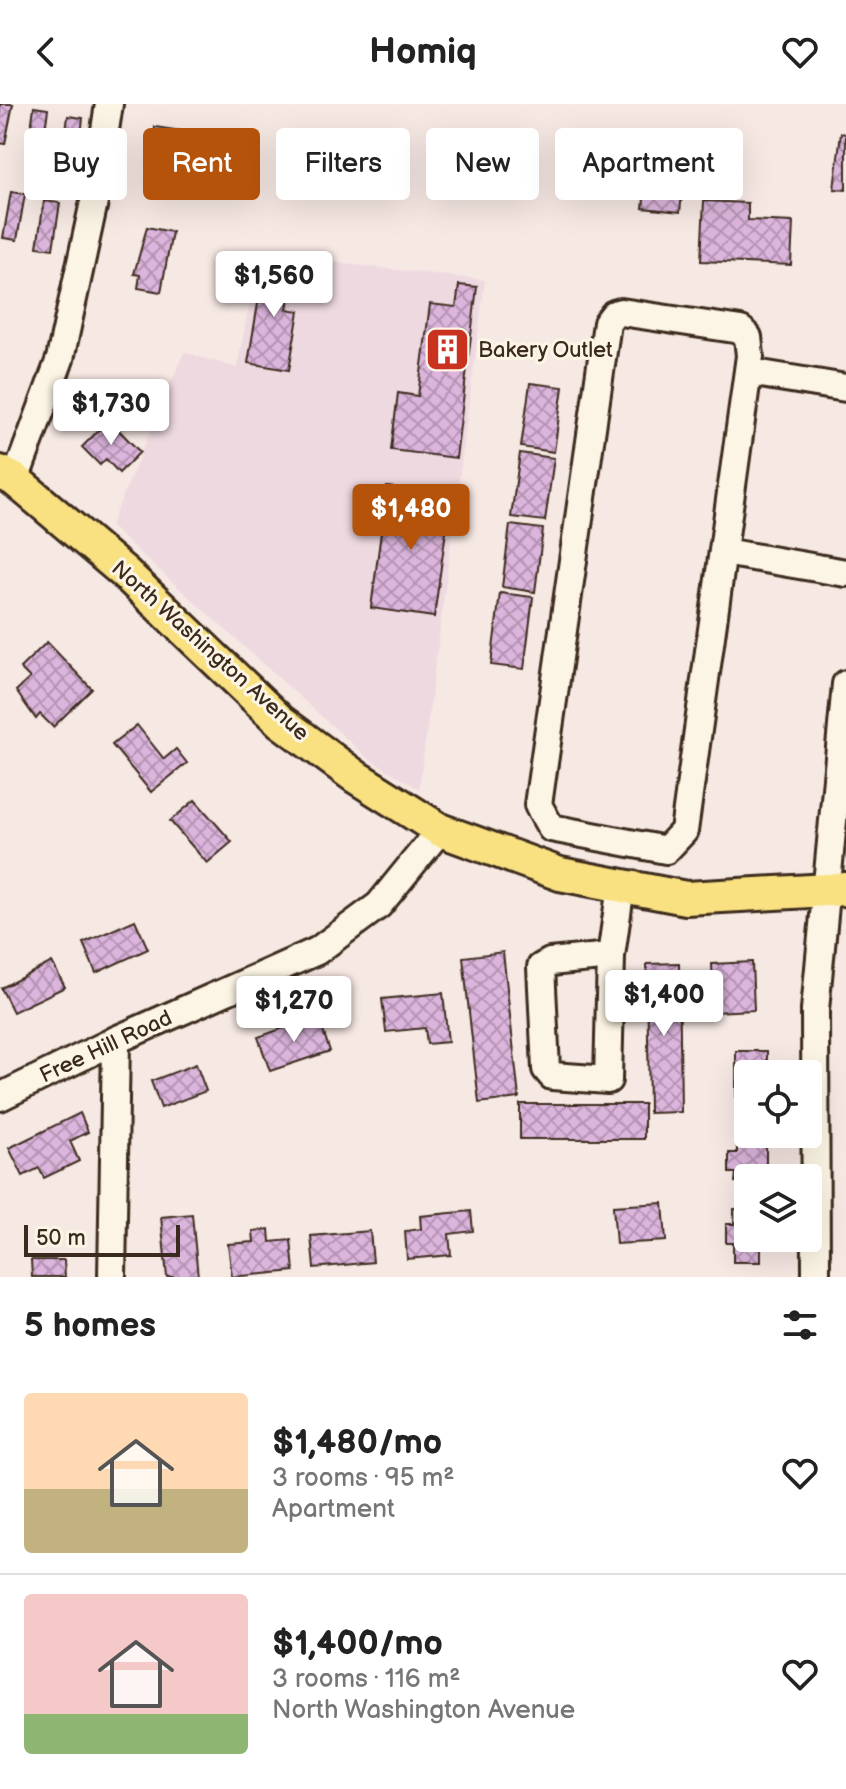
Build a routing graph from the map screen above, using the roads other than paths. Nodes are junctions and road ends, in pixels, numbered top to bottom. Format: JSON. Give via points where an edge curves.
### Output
{"nodes":[{"id":1,"x":109,"y":104,"type":"edge"},
{"id":2,"x":749,"y":372,"type":"junction"},
{"id":3,"x":846,"y":388,"type":"edge"},
{"id":4,"x":7,"y":476,"type":"edge"},
{"id":5,"x":724,"y":552,"type":"junction"},
{"id":6,"x":846,"y":573,"type":"edge"},
{"id":7,"x":846,"y":684,"type":"edge"},
{"id":8,"x":440,"y":830,"type":"junction"},
{"id":9,"x":621,"y":886,"type":"junction"},
{"id":10,"x":836,"y":890,"type":"edge"},
{"id":11,"x":611,"y":956,"type":"junction"},
{"id":12,"x":116,"y":1040,"type":"junction"},
{"id":13,"x":0,"y":1097,"type":"edge"},
{"id":14,"x":112,"y":1277,"type":"edge"},
{"id":15,"x":816,"y":1277,"type":"edge"}],
"edges":[{"from":1,"to":4,"type":"street","via":[[60,359]]},
{"from":2,"to":3,"type":"street"},
{"from":2,"to":5,"type":"street"},
{"from":2,"to":5,"type":"street","via":[[748,337],[741,330],[621,312],[607,323],[538,796],[540,814],[551,828],[657,850],[666,850],[681,838]]},
{"from":4,"to":8,"type":"main road","name":"North Washington Avenue","via":[[125,573],[280,721]]},
{"from":5,"to":6,"type":"street"},
{"from":7,"to":10,"type":"street"},
{"from":8,"to":9,"type":"main road","name":"North Washington Avenue","via":[[560,874]]},
{"from":8,"to":12,"type":"street","name":"Free Hill Road","via":[[379,905],[317,951]]},
{"from":9,"to":10,"type":"main road","name":"North Washington Avenue","via":[[686,898]]},
{"from":9,"to":11,"type":"street"},
{"from":10,"to":15,"type":"street","via":[[815,1010]]},
{"from":11,"to":11,"type":"street","via":[[608,1080],[552,1076],[546,1069],[541,967]]},
{"from":12,"to":13,"type":"street","name":"Free Hill Road"},
{"from":12,"to":14,"type":"street"}]}
